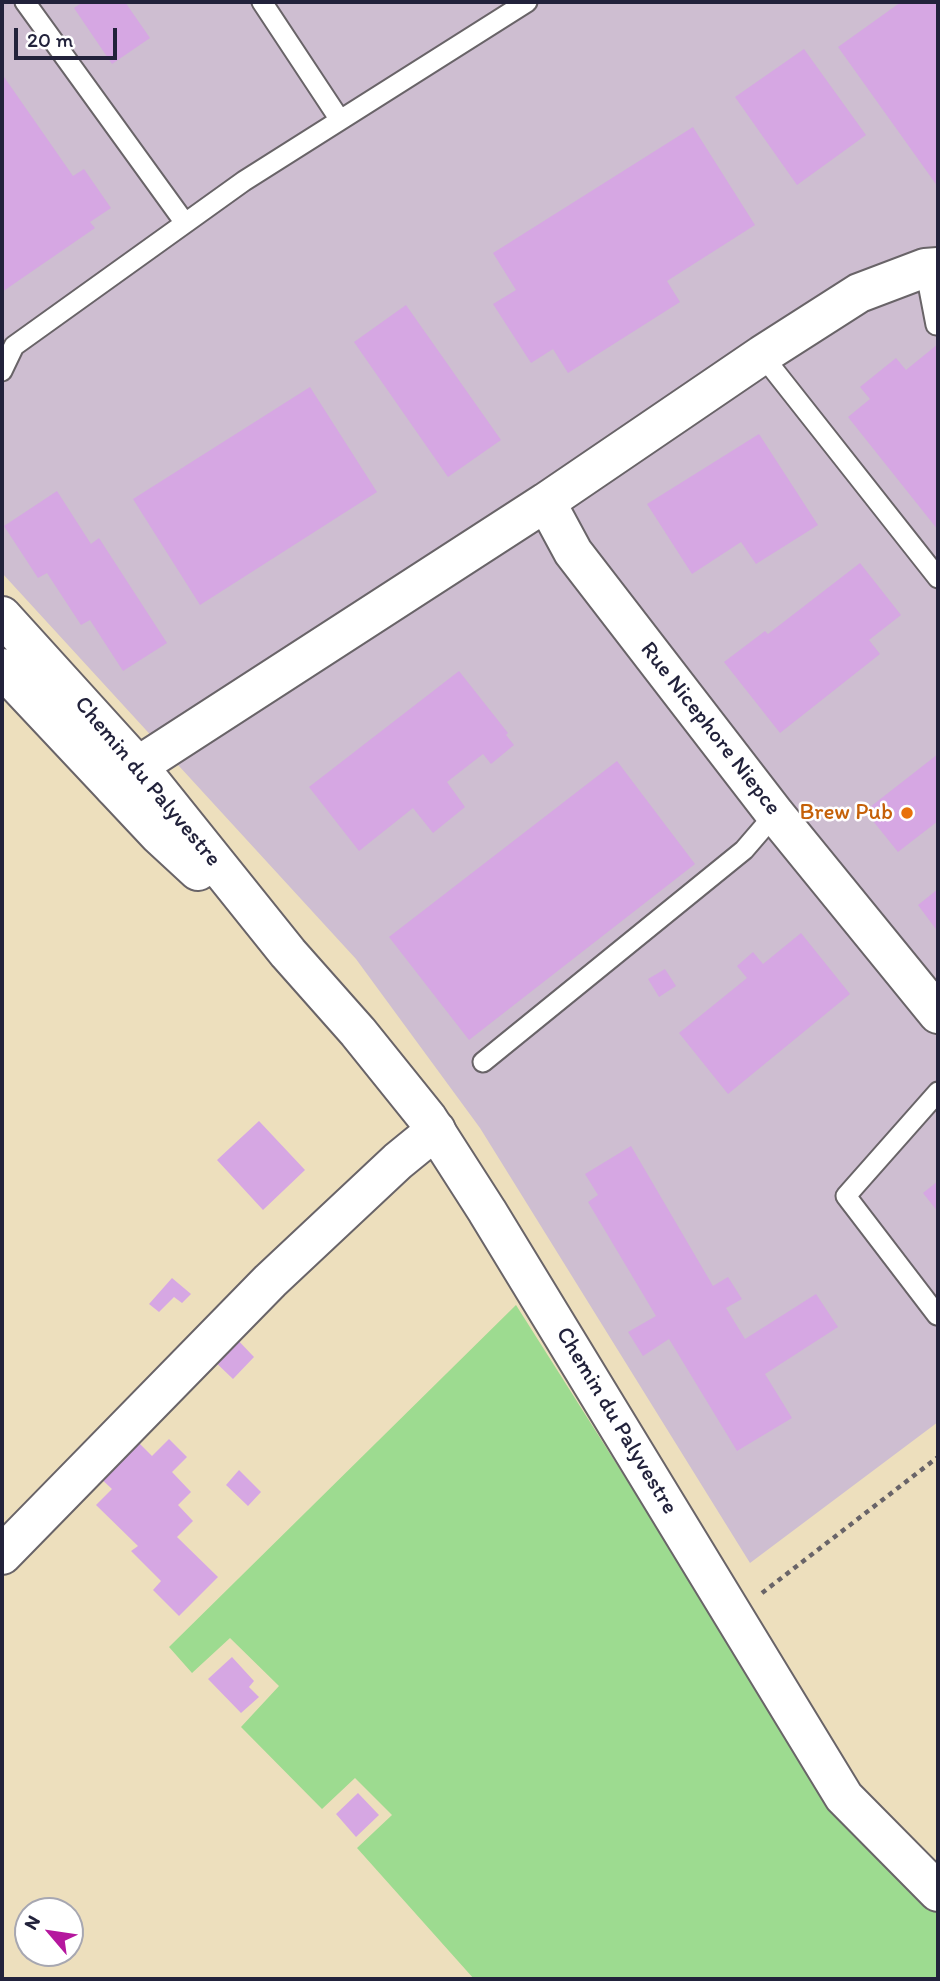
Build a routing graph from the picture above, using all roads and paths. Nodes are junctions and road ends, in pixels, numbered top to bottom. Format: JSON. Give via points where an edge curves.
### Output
{"nodes":[{"id":1,"x":25,"y":2,"type":"edge"},
{"id":2,"x":262,"y":2,"type":"edge"},
{"id":3,"x":520,"y":4,"type":"edge"},
{"id":4,"x":340,"y":120,"type":"junction"},
{"id":5,"x":185,"y":223,"type":"junction"},
{"id":6,"x":932,"y":267,"type":"edge"},
{"id":7,"x":938,"y":324,"type":"edge"},
{"id":8,"x":762,"y":355,"type":"junction"},
{"id":9,"x":2,"y":371,"type":"edge"},
{"id":10,"x":546,"y":502,"type":"junction"},
{"id":11,"x":938,"y":578,"type":"edge"},
{"id":12,"x":2,"y":616,"type":"edge"},
{"id":13,"x":2,"y":668,"type":"edge"},
{"id":14,"x":126,"y":777,"type":"junction"},
{"id":15,"x":775,"y":814,"type":"junction"},
{"id":16,"x":938,"y":1014,"type":"edge"},
{"id":17,"x":483,"y":1062,"type":"dead end"},
{"id":18,"x":938,"y":1092,"type":"edge"},
{"id":19,"x":436,"y":1130,"type":"junction"},
{"id":20,"x":938,"y":1314,"type":"edge"},
{"id":21,"x":938,"y":1457,"type":"edge"},
{"id":22,"x":2,"y":1555,"type":"edge"},
{"id":23,"x":733,"y":1614,"type":"junction"},
{"id":24,"x":938,"y":1892,"type":"edge"}],
"edges":[{"from":1,"to":5,"type":"lane"},
{"from":2,"to":4,"type":"lane"},
{"from":3,"to":4,"type":"lane"},
{"from":4,"to":5,"type":"lane"},
{"from":5,"to":9,"type":"lane","via":[[14,346]]},
{"from":6,"to":7,"type":"lane"},
{"from":6,"to":8,"type":"street","via":[[859,293]]},
{"from":8,"to":10,"type":"street"},
{"from":8,"to":11,"type":"lane"},
{"from":10,"to":14,"type":"street"},
{"from":10,"to":15,"type":"street","name":"Rue Nicephore Niepce","via":[[573,551]]},
{"from":12,"to":14,"type":"street","name":"Chemin du Palyvestre"},
{"from":13,"to":14,"type":"street","name":"Chemin du Palyvestre"},
{"from":14,"to":19,"type":"street","name":"Chemin du Palyvestre","via":[[358,1032]]},
{"from":15,"to":16,"type":"street","name":"Rue Nicephore Niepce"},
{"from":15,"to":17,"type":"lane","via":[[744,849]]},
{"from":18,"to":20,"type":"lane","via":[[846,1196]]},
{"from":19,"to":22,"type":"street","via":[[271,1281]]},
{"from":19,"to":23,"type":"street","name":"Chemin du Palyvestre"},
{"from":21,"to":23,"type":"path"},
{"from":23,"to":24,"type":"street","name":"Chemin du Palyvestre","via":[[844,1797]]}]}
